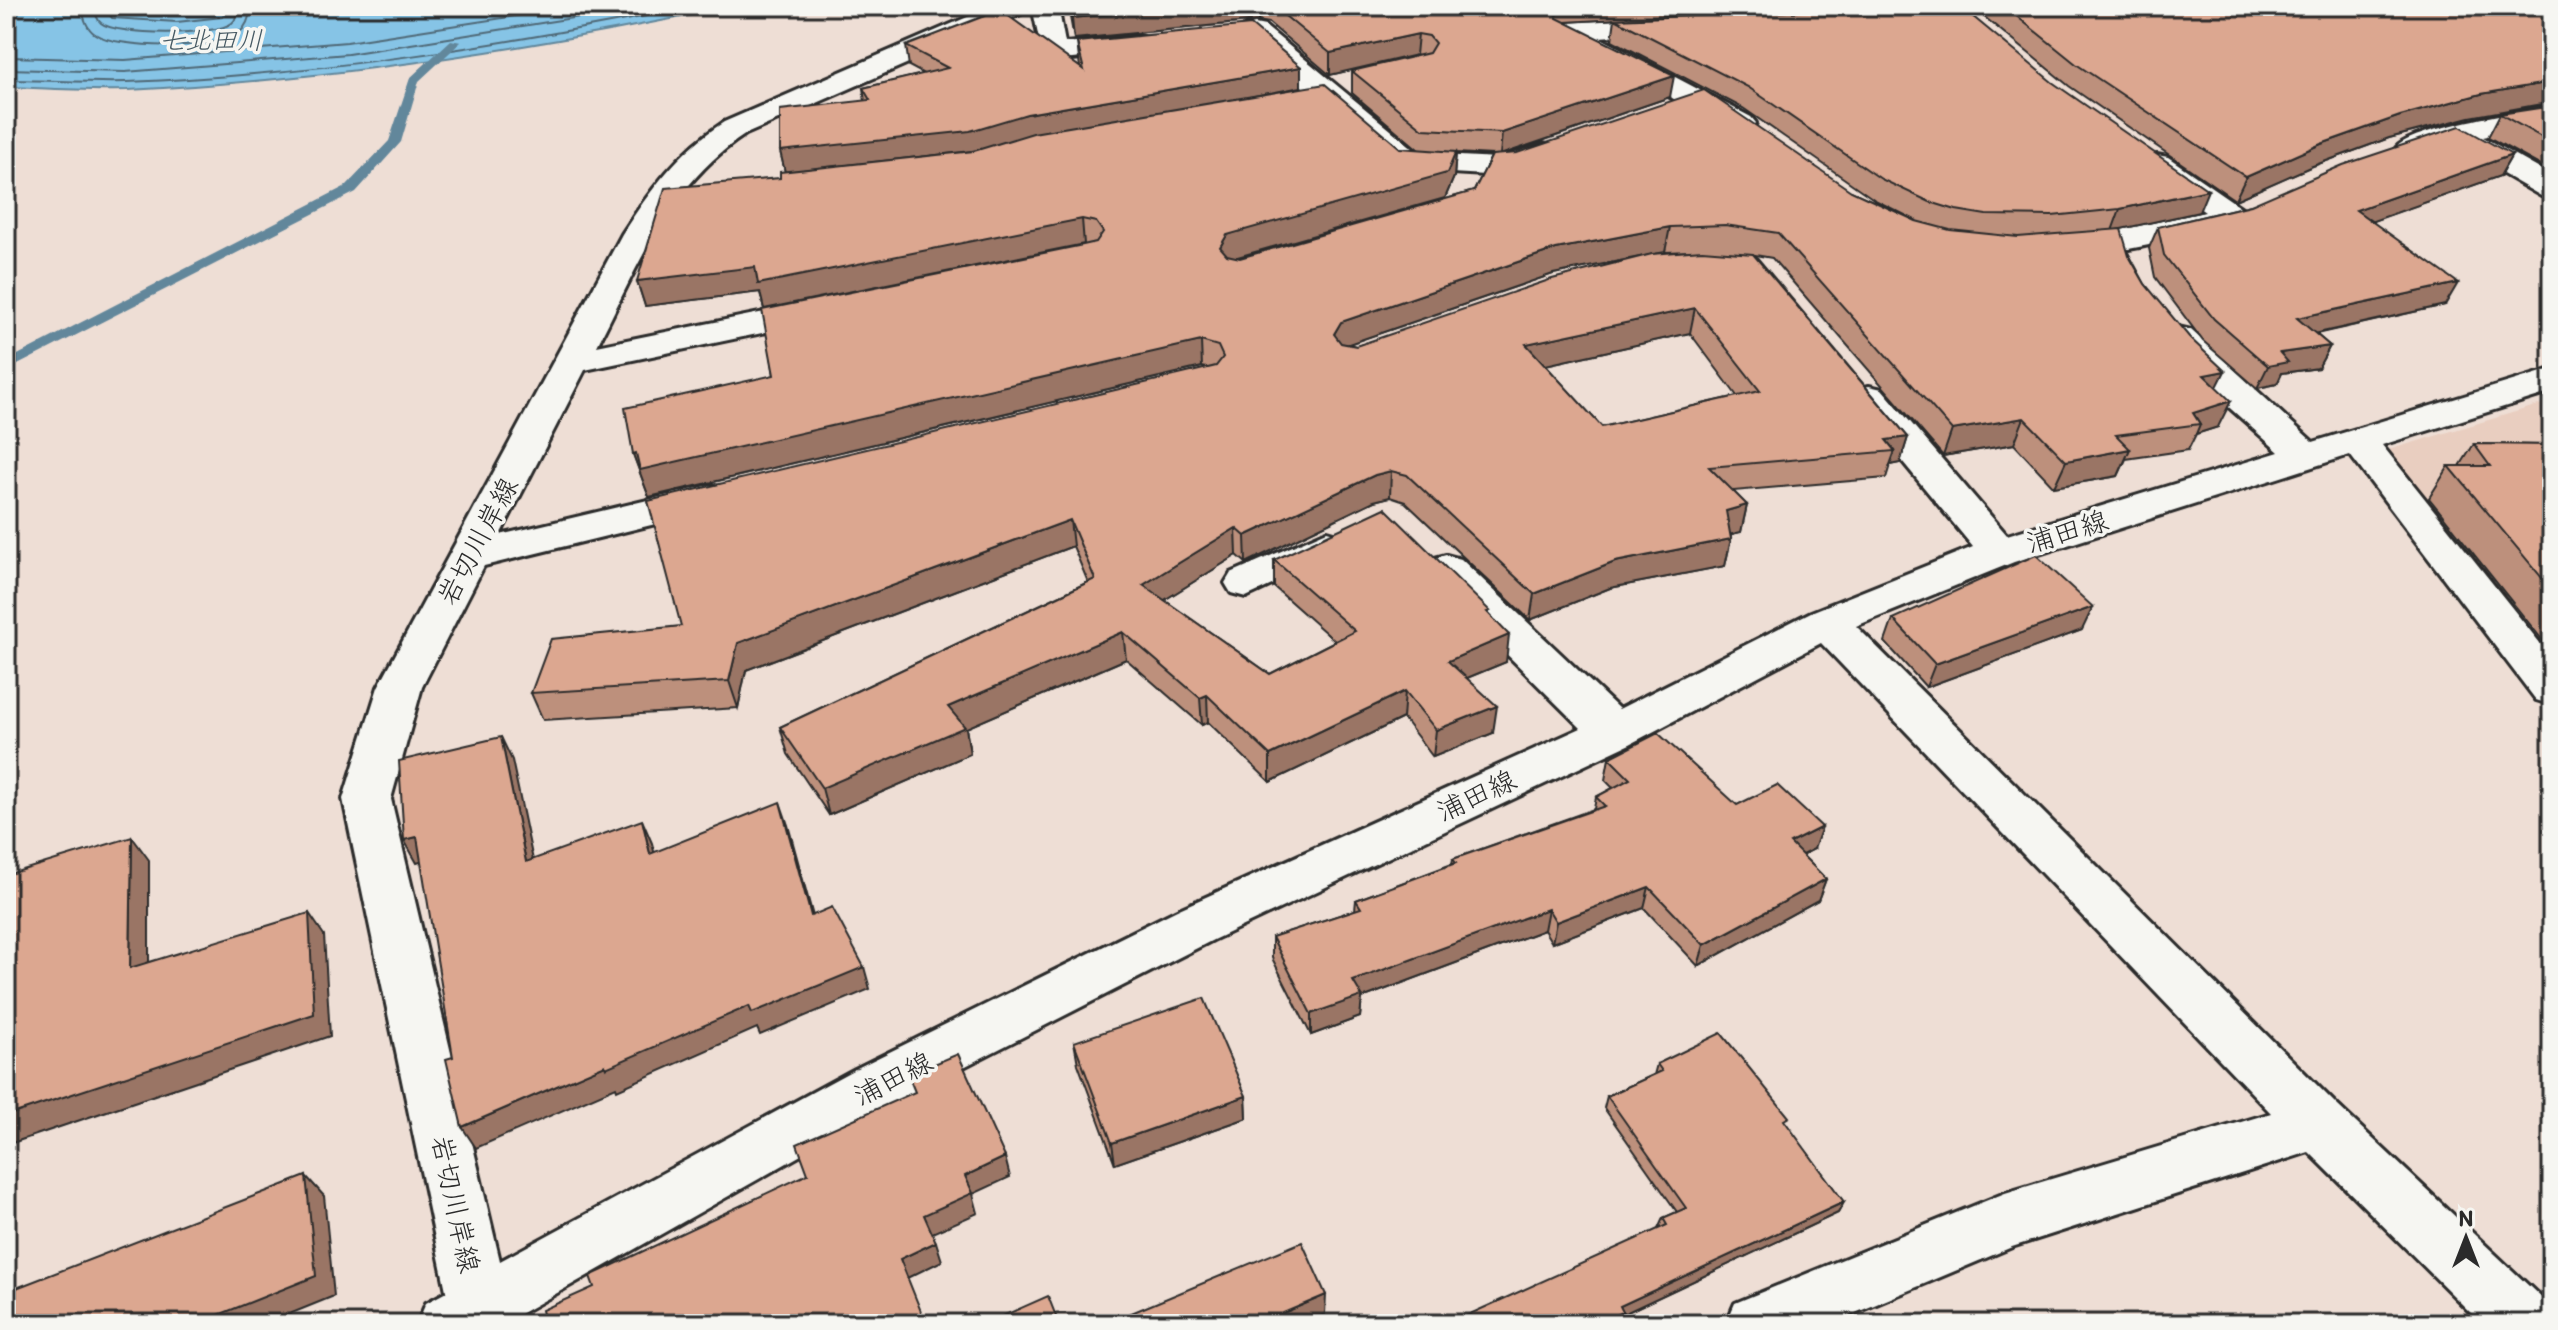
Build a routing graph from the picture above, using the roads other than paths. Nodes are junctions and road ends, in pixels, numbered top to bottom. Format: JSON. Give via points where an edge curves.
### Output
{"nodes":[{"id":1,"x":1016,"y":6,"type":"edge"},
{"id":2,"x":1045,"y":6,"type":"edge"},
{"id":3,"x":1704,"y":24,"type":"edge"},
{"id":4,"x":1227,"y":35,"type":"edge"},
{"id":5,"x":1164,"y":42,"type":"edge"},
{"id":6,"x":1336,"y":87,"type":"junction"},
{"id":7,"x":1701,"y":100,"type":"junction"},
{"id":8,"x":1286,"y":102,"type":"edge"},
{"id":9,"x":1658,"y":114,"type":"edge"},
{"id":10,"x":2552,"y":114,"type":"edge"},
{"id":11,"x":2455,"y":134,"type":"junction"},
{"id":12,"x":1763,"y":140,"type":"edge"},
{"id":13,"x":1573,"y":143,"type":"edge"},
{"id":14,"x":2132,"y":146,"type":"edge"},
{"id":15,"x":2389,"y":155,"type":"edge"},
{"id":16,"x":2552,"y":189,"type":"edge"},
{"id":17,"x":708,"y":193,"type":"edge"},
{"id":18,"x":660,"y":198,"type":"junction"},
{"id":19,"x":2031,"y":249,"type":"edge"},
{"id":20,"x":851,"y":305,"type":"edge"},
{"id":21,"x":2162,"y":315,"type":"edge"},
{"id":22,"x":570,"y":362,"type":"junction"},
{"id":23,"x":1850,"y":374,"type":"edge"},
{"id":24,"x":2552,"y":380,"type":"edge"},
{"id":25,"x":2359,"y":441,"type":"junction"},
{"id":26,"x":2307,"y":457,"type":"junction"},
{"id":27,"x":744,"y":490,"type":"edge"},
{"id":28,"x":1360,"y":527,"type":"edge"},
{"id":29,"x":1423,"y":546,"type":"edge"},
{"id":30,"x":1999,"y":552,"type":"junction"},
{"id":31,"x":468,"y":556,"type":"junction"},
{"id":32,"x":1246,"y":583,"type":"dead end"},
{"id":33,"x":1826,"y":622,"type":"junction"},
{"id":34,"x":2552,"y":689,"type":"edge"},
{"id":35,"x":1614,"y":732,"type":"junction"},
{"id":36,"x":2318,"y":1124,"type":"junction"},
{"id":37,"x":470,"y":1318,"type":"edge"},
{"id":38,"x":1757,"y":1324,"type":"edge"},
{"id":39,"x":2525,"y":1324,"type":"edge"}],
"edges":[{"from":1,"to":18,"type":"street","name":"岩切川岸線","via":[[735,128],[700,149]]},
{"from":2,"to":5,"type":"street","via":[[1053,53]]},
{"from":3,"to":7,"type":"street","via":[[1566,31]]},
{"from":4,"to":6,"type":"street","via":[[1258,32]]},
{"from":6,"to":8,"type":"street"},
{"from":6,"to":13,"type":"street","via":[[1412,163],[1471,179]]},
{"from":7,"to":9,"type":"street"},
{"from":7,"to":12,"type":"street"},
{"from":10,"to":11,"type":"street"},
{"from":11,"to":15,"type":"street"},
{"from":11,"to":16,"type":"street"},
{"from":14,"to":19,"type":"street","via":[[2243,210],[2130,252]]},
{"from":17,"to":18,"type":"street"},
{"from":18,"to":22,"type":"street","name":"岩切川岸線"},
{"from":20,"to":22,"type":"street"},
{"from":21,"to":26,"type":"street","via":[[2188,351]]},
{"from":22,"to":31,"type":"street","name":"岩切川岸線"},
{"from":23,"to":30,"type":"street"},
{"from":24,"to":25,"type":"street","name":"浦田線"},
{"from":25,"to":26,"type":"street","name":"浦田線"},
{"from":25,"to":34,"type":"street"},
{"from":26,"to":30,"type":"street","name":"浦田線"},
{"from":27,"to":31,"type":"street"},
{"from":28,"to":32,"type":"street"},
{"from":29,"to":35,"type":"street"},
{"from":30,"to":33,"type":"street","name":"浦田線"},
{"from":31,"to":37,"type":"street","name":"岩切川岸線","via":[[400,687],[367,799]]},
{"from":33,"to":35,"type":"street","name":"浦田線"},
{"from":33,"to":36,"type":"street"},
{"from":35,"to":37,"type":"street","name":"浦田線","via":[[1195,925],[874,1086]]},
{"from":36,"to":38,"type":"street","via":[[2005,1221]]},
{"from":36,"to":39,"type":"street"}]}
